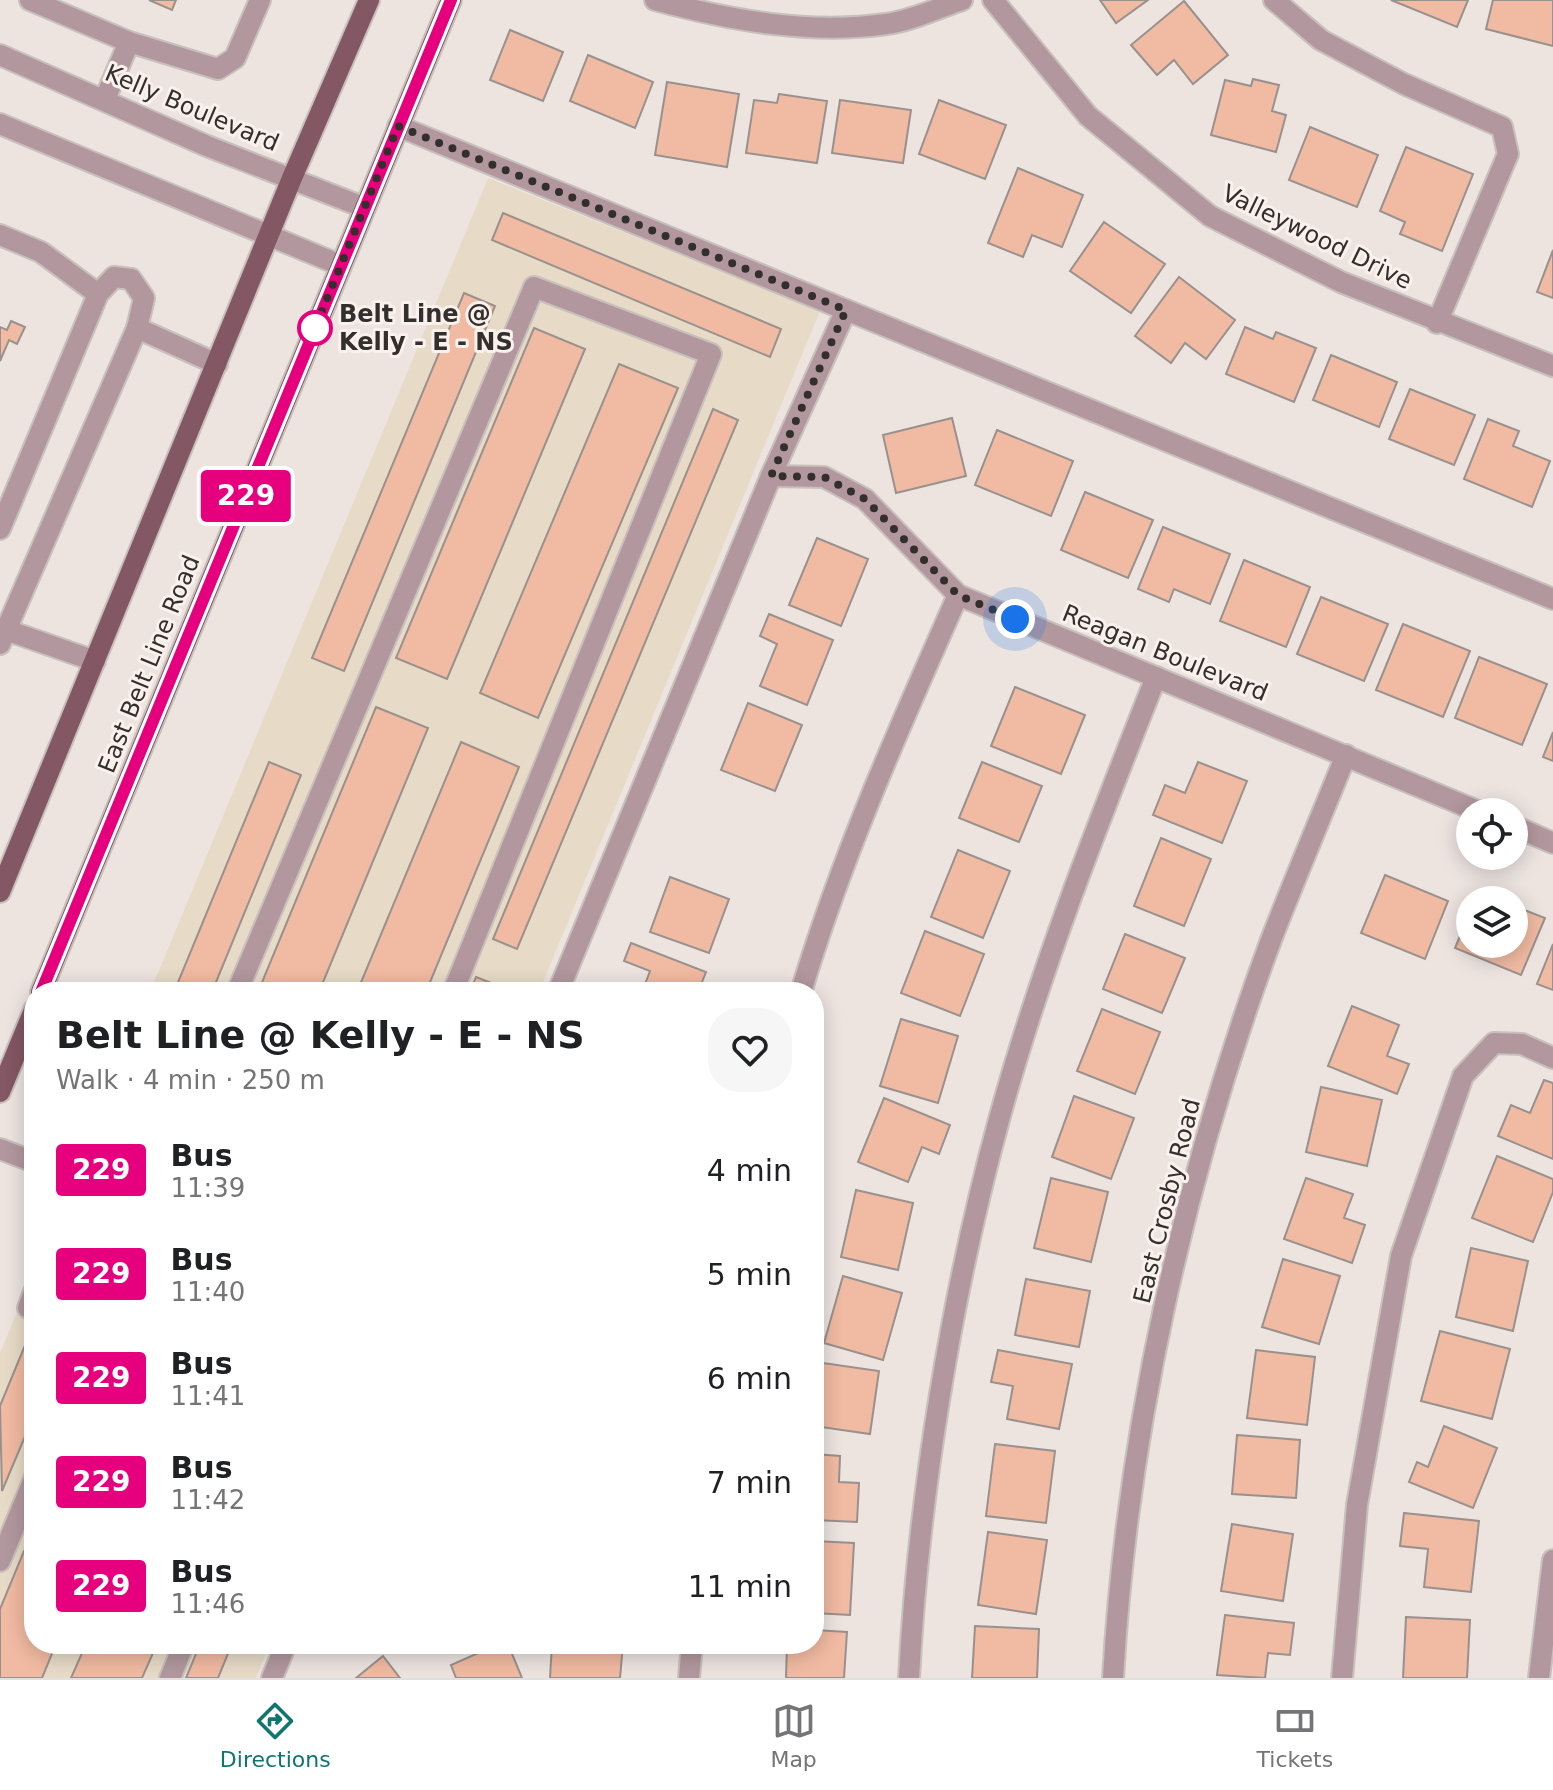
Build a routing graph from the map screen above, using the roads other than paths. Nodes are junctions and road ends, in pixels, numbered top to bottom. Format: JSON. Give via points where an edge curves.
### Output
{"nodes":[{"id":1,"x":30,"y":0,"type":"edge"},
{"id":2,"x":260,"y":0,"type":"edge"},
{"id":3,"x":369,"y":0,"type":"edge"},
{"id":4,"x":451,"y":0,"type":"edge"},
{"id":5,"x":655,"y":0,"type":"edge"},
{"id":6,"x":962,"y":0,"type":"edge"},
{"id":7,"x":993,"y":0,"type":"edge"},
{"id":8,"x":1274,"y":0,"type":"edge"},
{"id":9,"x":129,"y":42,"type":"junction"},
{"id":10,"x":0,"y":55,"type":"edge"},
{"id":11,"x":105,"y":99,"type":"junction"},
{"id":12,"x":0,"y":124,"type":"edge"},
{"id":13,"x":398,"y":126,"type":"junction"},
{"id":14,"x":292,"y":178,"type":"junction"},
{"id":15,"x":363,"y":207,"type":"junction"},
{"id":16,"x":0,"y":235,"type":"edge"},
{"id":17,"x":268,"y":237,"type":"junction"},
{"id":18,"x":340,"y":265,"type":"junction"},
{"id":19,"x":98,"y":294,"type":"junction"},
{"id":20,"x":846,"y":310,"type":"junction"},
{"id":21,"x":1437,"y":323,"type":"junction"},
{"id":22,"x":137,"y":328,"type":"junction"},
{"id":23,"x":217,"y":364,"type":"junction"},
{"id":24,"x":1553,"y":366,"type":"edge"},
{"id":25,"x":771,"y":476,"type":"junction"},
{"id":26,"x":0,"y":529,"type":"edge"},
{"id":27,"x":958,"y":595,"type":"junction"},
{"id":28,"x":1553,"y":599,"type":"edge"},
{"id":29,"x":3,"y":637,"type":"edge"},
{"id":30,"x":95,"y":661,"type":"junction"},
{"id":31,"x":1156,"y":677,"type":"junction"},
{"id":32,"x":1346,"y":755,"type":"junction"},
{"id":33,"x":1456,"y":802,"type":"edge"},
{"id":34,"x":1528,"y":832,"type":"edge"},
{"id":35,"x":1553,"y":843,"type":"edge"},
{"id":36,"x":0,"y":892,"type":"edge"},
{"id":37,"x":45,"y":982,"type":"edge"},
{"id":38,"x":241,"y":982,"type":"edge"},
{"id":39,"x":457,"y":982,"type":"edge"},
{"id":40,"x":562,"y":982,"type":"edge"},
{"id":41,"x":804,"y":982,"type":"edge"},
{"id":42,"x":24,"y":1034,"type":"edge"},
{"id":43,"x":1553,"y":1058,"type":"edge"},
{"id":44,"x":0,"y":1092,"type":"edge"},
{"id":45,"x":0,"y":1149,"type":"edge"},
{"id":46,"x":24,"y":1158,"type":"edge"},
{"id":47,"x":24,"y":1503,"type":"edge"},
{"id":48,"x":1553,"y":1560,"type":"edge"},
{"id":49,"x":0,"y":1561,"type":"edge"},
{"id":50,"x":180,"y":1654,"type":"edge"},
{"id":51,"x":282,"y":1654,"type":"edge"},
{"id":52,"x":691,"y":1654,"type":"edge"},
{"id":53,"x":170,"y":1678,"type":"edge"},
{"id":54,"x":272,"y":1678,"type":"edge"},
{"id":55,"x":689,"y":1678,"type":"edge"},
{"id":56,"x":909,"y":1678,"type":"edge"},
{"id":57,"x":1113,"y":1678,"type":"edge"},
{"id":58,"x":1342,"y":1678,"type":"edge"},
{"id":59,"x":1539,"y":1678,"type":"edge"}],
"edges":[{"from":1,"to":9,"type":"street"},
{"from":2,"to":9,"type":"street","via":[[235,58],[218,69]]},
{"from":3,"to":14,"type":"main road","name":"East Belt Line Road"},
{"from":4,"to":13,"type":"main road","name":"East Belt Line Road"},
{"from":5,"to":6,"type":"street","via":[[720,18],[804,27],[888,24]]},
{"from":7,"to":21,"type":"street","name":"Valleywood Drive","via":[[1088,116],[1210,216]]},
{"from":8,"to":21,"type":"street","via":[[1321,40],[1502,127],[1508,154]]},
{"from":9,"to":11,"type":"street"},
{"from":10,"to":11,"type":"street","name":"Kelly Boulevard"},
{"from":11,"to":14,"type":"street","name":"Kelly Boulevard"},
{"from":12,"to":17,"type":"street"},
{"from":13,"to":15,"type":"main road","name":"East Belt Line Road"},
{"from":13,"to":20,"type":"street"},
{"from":14,"to":15,"type":"street","name":"Kelly Boulevard"},
{"from":14,"to":17,"type":"main road","name":"East Belt Line Road"},
{"from":15,"to":18,"type":"main road","name":"East Belt Line Road"},
{"from":16,"to":19,"type":"street","via":[[41,252]]},
{"from":17,"to":18,"type":"street"},
{"from":17,"to":23,"type":"main road","name":"East Belt Line Road"},
{"from":18,"to":37,"type":"main road","name":"East Belt Line Road"},
{"from":19,"to":22,"type":"street","via":[[114,277],[131,279],[144,298]]},
{"from":19,"to":26,"type":"street"},
{"from":20,"to":25,"type":"street"},
{"from":20,"to":28,"type":"street"},
{"from":21,"to":24,"type":"street","name":"Valleywood Drive"},
{"from":22,"to":23,"type":"street"},
{"from":22,"to":29,"type":"street"},
{"from":23,"to":30,"type":"main road","name":"East Belt Line Road"},
{"from":25,"to":27,"type":"street","via":[[824,477],[865,499]]},
{"from":25,"to":40,"type":"street"},
{"from":27,"to":31,"type":"street","name":"Reagan Boulevard"},
{"from":27,"to":41,"type":"street","via":[[874,784]]},
{"from":29,"to":30,"type":"street"},
{"from":30,"to":36,"type":"main road","name":"East Belt Line Road"},
{"from":31,"to":32,"type":"street","name":"Reagan Boulevard"},
{"from":31,"to":56,"type":"street","via":[[1044,975],[1000,1117],[957,1303],[929,1482]]},
{"from":32,"to":33,"type":"street","name":"Reagan Boulevard"},
{"from":32,"to":57,"type":"street","name":"East Crosby Road","via":[[1271,941],[1176,1252],[1129,1505]]},
{"from":34,"to":35,"type":"street"},
{"from":38,"to":39,"type":"street","via":[[534,287],[711,354]]},
{"from":42,"to":44,"type":"main road"},
{"from":43,"to":58,"type":"street","via":[[1522,1044],[1494,1043],[1463,1076],[1401,1256],[1357,1505]]},
{"from":45,"to":46,"type":"street"},
{"from":47,"to":49,"type":"street"},
{"from":48,"to":59,"type":"street"},
{"from":50,"to":53,"type":"street"},
{"from":51,"to":54,"type":"street"},
{"from":52,"to":55,"type":"street"}]}
